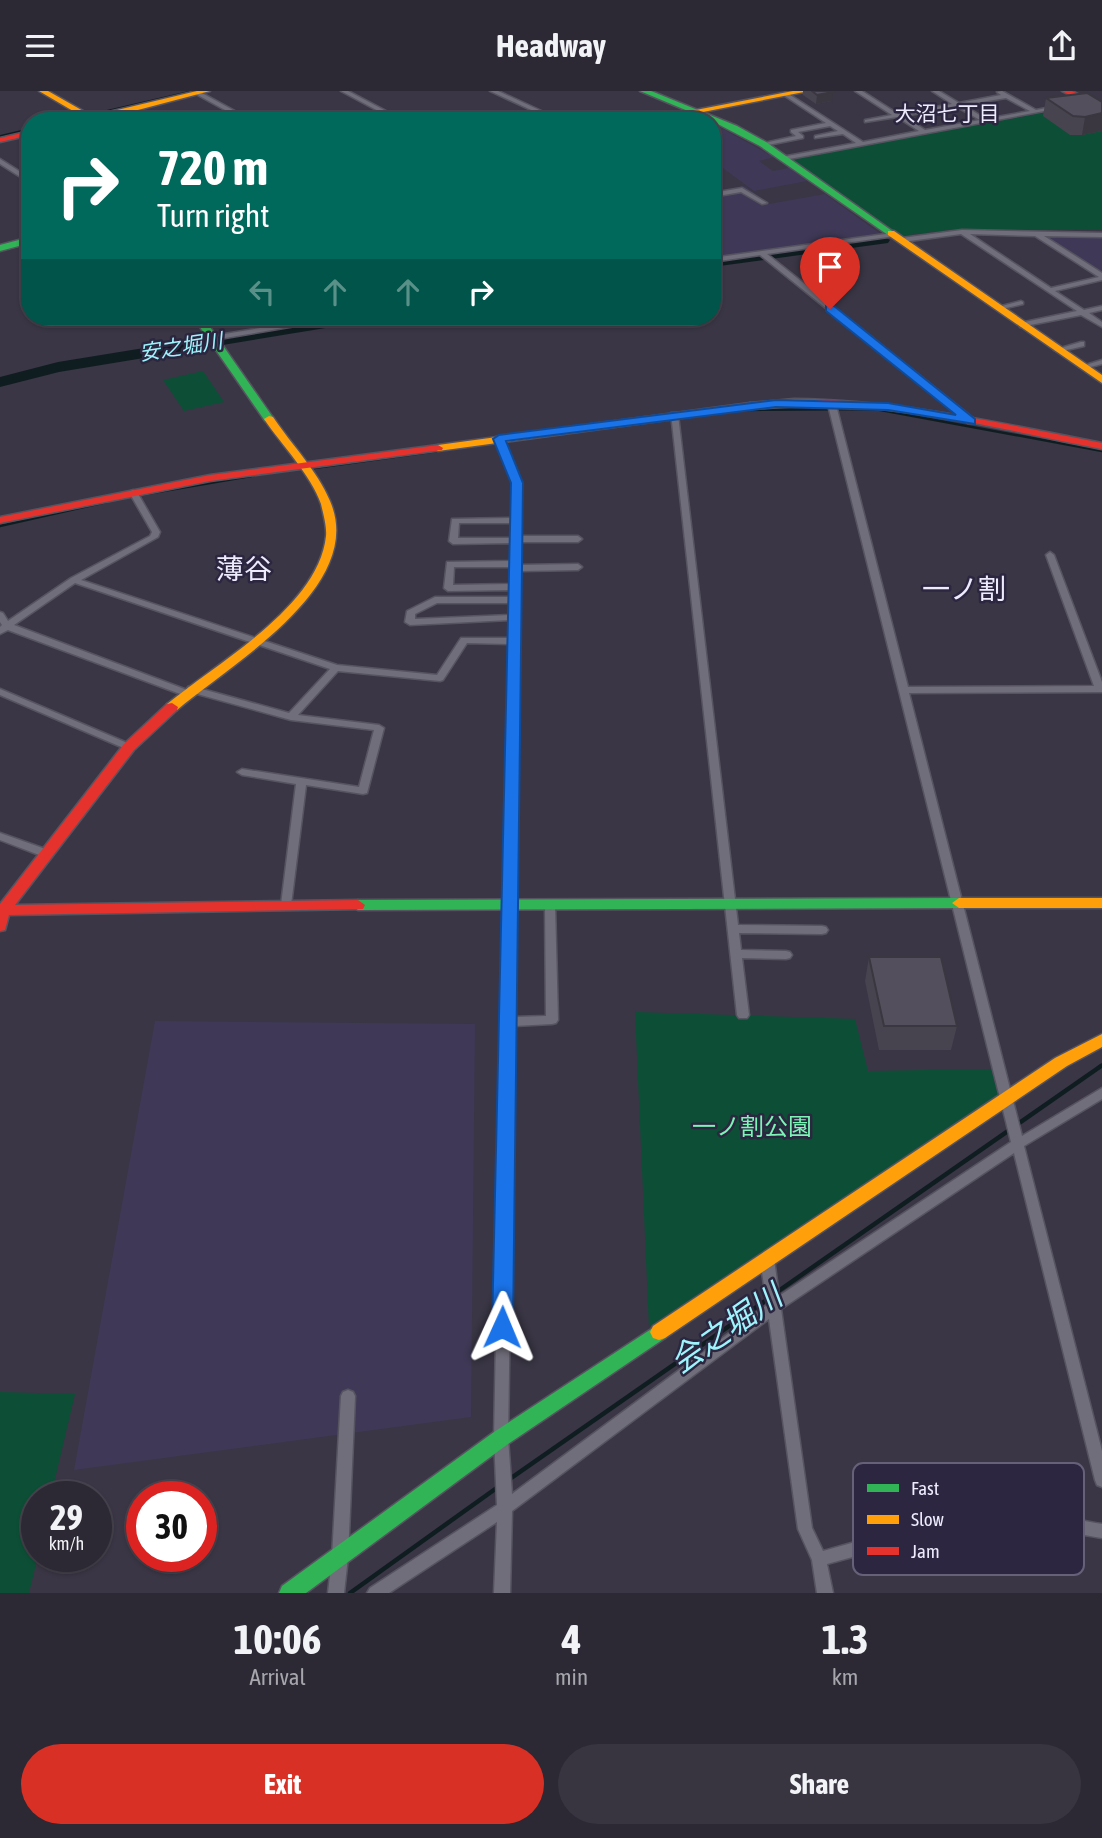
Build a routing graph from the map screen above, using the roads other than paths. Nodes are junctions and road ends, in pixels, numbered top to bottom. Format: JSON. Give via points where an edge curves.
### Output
{"nodes":[{"id":1,"x":43,"y":91,"type":"edge"},
{"id":2,"x":344,"y":91,"type":"edge"},
{"id":3,"x":493,"y":91,"type":"edge"},
{"id":4,"x":644,"y":91,"type":"edge"},
{"id":5,"x":858,"y":91,"type":"edge"},
{"id":6,"x":935,"y":91,"type":"edge"},
{"id":7,"x":998,"y":91,"type":"edge"},
{"id":8,"x":1066,"y":91,"type":"edge"},
{"id":9,"x":202,"y":92,"type":"edge"},
{"id":10,"x":796,"y":92,"type":"edge"},
{"id":11,"x":1006,"y":96,"type":"junction"},
{"id":12,"x":958,"y":104,"type":"junction"},
{"id":13,"x":1061,"y":107,"type":"edge"},
{"id":14,"x":927,"y":110,"type":"junction"},
{"id":15,"x":1102,"y":110,"type":"edge"},
{"id":16,"x":693,"y":111,"type":"junction"},
{"id":17,"x":76,"y":112,"type":"edge"},
{"id":18,"x":121,"y":112,"type":"edge"},
{"id":19,"x":235,"y":112,"type":"edge"},
{"id":20,"x":385,"y":112,"type":"edge"},
{"id":21,"x":540,"y":112,"type":"edge"},
{"id":22,"x":688,"y":112,"type":"edge"},
{"id":23,"x":1035,"y":112,"type":"junction"},
{"id":24,"x":897,"y":115,"type":"junction"},
{"id":25,"x":936,"y":115,"type":"dead end"},
{"id":26,"x":867,"y":121,"type":"dead end"},
{"id":27,"x":945,"y":121,"type":"dead end"},
{"id":28,"x":985,"y":121,"type":"junction"},
{"id":29,"x":721,"y":124,"type":"edge"},
{"id":30,"x":831,"y":124,"type":"junction"},
{"id":31,"x":954,"y":127,"type":"junction"},
{"id":32,"x":844,"y":132,"type":"junction"},
{"id":33,"x":924,"y":132,"type":"junction"},
{"id":34,"x":21,"y":135,"type":"edge"},
{"id":35,"x":817,"y":137,"type":"dead end"},
{"id":36,"x":0,"y":140,"type":"edge"},
{"id":37,"x":763,"y":144,"type":"junction"},
{"id":38,"x":862,"y":144,"type":"junction"},
{"id":39,"x":784,"y":158,"type":"junction"},
{"id":40,"x":0,"y":161,"type":"edge"},
{"id":41,"x":21,"y":175,"type":"edge"},
{"id":42,"x":721,"y":194,"type":"edge"},
{"id":43,"x":764,"y":204,"type":"dead end"},
{"id":44,"x":962,"y":232,"type":"junction"},
{"id":45,"x":1037,"y":234,"type":"junction"},
{"id":46,"x":1102,"y":235,"type":"edge"},
{"id":47,"x":897,"y":237,"type":"junction"},
{"id":48,"x":21,"y":242,"type":"edge"},
{"id":49,"x":0,"y":248,"type":"edge"},
{"id":50,"x":761,"y":253,"type":"junction"},
{"id":51,"x":721,"y":259,"type":"edge"},
{"id":52,"x":1102,"y":277,"type":"edge"},
{"id":53,"x":1050,"y":290,"type":"junction"},
{"id":54,"x":1021,"y":303,"type":"dead end"},
{"id":55,"x":998,"y":308,"type":"junction"},
{"id":56,"x":1102,"y":308,"type":"edge"},
{"id":57,"x":1082,"y":312,"type":"junction"},
{"id":58,"x":1023,"y":325,"type":"junction"},
{"id":59,"x":1102,"y":325,"type":"edge"},
{"id":60,"x":204,"y":326,"type":"edge"},
{"id":61,"x":284,"y":326,"type":"edge"},
{"id":62,"x":213,"y":338,"type":"junction"},
{"id":63,"x":1081,"y":344,"type":"dead end"},
{"id":64,"x":1058,"y":350,"type":"junction"},
{"id":65,"x":1102,"y":362,"type":"edge"},
{"id":66,"x":1083,"y":367,"type":"junction"},
{"id":67,"x":1102,"y":380,"type":"edge"},
{"id":68,"x":832,"y":405,"type":"junction"},
{"id":69,"x":674,"y":415,"type":"junction"},
{"id":70,"x":971,"y":421,"type":"junction"},
{"id":71,"x":499,"y":439,"type":"junction"},
{"id":72,"x":1102,"y":446,"type":"edge"},
{"id":73,"x":302,"y":467,"type":"junction"},
{"id":74,"x":133,"y":492,"type":"junction"},
{"id":75,"x":0,"y":520,"type":"edge"},
{"id":76,"x":517,"y":520,"type":"junction"},
{"id":77,"x":578,"y":539,"type":"dead end"},
{"id":78,"x":517,"y":540,"type":"junction"},
{"id":79,"x":1050,"y":555,"type":"dead end"},
{"id":80,"x":516,"y":566,"type":"junction"},
{"id":81,"x":578,"y":567,"type":"dead end"},
{"id":82,"x":74,"y":580,"type":"junction"},
{"id":83,"x":516,"y":587,"type":"junction"},
{"id":84,"x":516,"y":600,"type":"junction"},
{"id":85,"x":0,"y":615,"type":"edge"},
{"id":86,"x":516,"y":617,"type":"junction"},
{"id":87,"x":3,"y":628,"type":"edge"},
{"id":88,"x":515,"y":641,"type":"junction"},
{"id":89,"x":254,"y":643,"type":"junction"},
{"id":90,"x":336,"y":668,"type":"junction"},
{"id":91,"x":1101,"y":689,"type":"edge"},
{"id":92,"x":903,"y":690,"type":"junction"},
{"id":93,"x":189,"y":691,"type":"junction"},
{"id":94,"x":0,"y":692,"type":"edge"},
{"id":95,"x":291,"y":717,"type":"junction"},
{"id":96,"x":129,"y":747,"type":"junction"},
{"id":97,"x":242,"y":772,"type":"dead end"},
{"id":98,"x":301,"y":782,"type":"junction"},
{"id":99,"x":0,"y":836,"type":"edge"},
{"id":100,"x":47,"y":854,"type":"junction"},
{"id":101,"x":958,"y":903,"type":"junction"},
{"id":102,"x":1102,"y":903,"type":"edge"},
{"id":103,"x":731,"y":904,"type":"junction"},
{"id":104,"x":286,"y":905,"type":"junction"},
{"id":105,"x":509,"y":905,"type":"junction"},
{"id":106,"x":550,"y":905,"type":"junction"},
{"id":107,"x":2,"y":910,"type":"edge"},
{"id":108,"x":0,"y":926,"type":"edge"},
{"id":109,"x":734,"y":929,"type":"junction"},
{"id":110,"x":822,"y":930,"type":"dead end"},
{"id":111,"x":736,"y":954,"type":"junction"},
{"id":112,"x":786,"y":955,"type":"dead end"},
{"id":113,"x":743,"y":1015,"type":"dead end"},
{"id":114,"x":507,"y":1022,"type":"junction"},
{"id":115,"x":1102,"y":1040,"type":"edge"},
{"id":116,"x":1102,"y":1093,"type":"edge"},
{"id":117,"x":1007,"y":1099,"type":"junction"},
{"id":118,"x":1017,"y":1139,"type":"junction"},
{"id":119,"x":767,"y":1259,"type":"junction"},
{"id":120,"x":774,"y":1304,"type":"junction"},
{"id":121,"x":348,"y":1395,"type":"dead end"},
{"id":122,"x":501,"y":1438,"type":"junction"},
{"id":123,"x":1102,"y":1480,"type":"edge"},
{"id":124,"x":504,"y":1502,"type":"junction"},
{"id":125,"x":1084,"y":1528,"type":"edge"},
{"id":126,"x":1102,"y":1531,"type":"edge"},
{"id":127,"x":853,"y":1550,"type":"edge"},
{"id":128,"x":341,"y":1557,"type":"junction"},
{"id":129,"x":819,"y":1559,"type":"junction"},
{"id":130,"x":336,"y":1588,"type":"edge"},
{"id":131,"x":289,"y":1593,"type":"edge"},
{"id":132,"x":375,"y":1593,"type":"edge"},
{"id":133,"x":502,"y":1593,"type":"edge"},
{"id":134,"x":825,"y":1593,"type":"edge"}],
"edges":[{"from":1,"to":17,"type":"street"},
{"from":2,"to":20,"type":"street"},
{"from":3,"to":21,"type":"street"},
{"from":4,"to":16,"type":"street"},
{"from":5,"to":24,"type":"street"},
{"from":6,"to":12,"type":"street"},
{"from":7,"to":11,"type":"street"},
{"from":8,"to":15,"type":"street","via":[[1081,104]]},
{"from":9,"to":18,"type":"street"},
{"from":9,"to":19,"type":"street"},
{"from":10,"to":16,"type":"street"},
{"from":10,"to":30,"type":"street"},
{"from":11,"to":12,"type":"street"},
{"from":11,"to":23,"type":"street"},
{"from":12,"to":14,"type":"street"},
{"from":12,"to":28,"type":"street"},
{"from":13,"to":23,"type":"street"},
{"from":14,"to":24,"type":"street"},
{"from":14,"to":25,"type":"street"},
{"from":16,"to":22,"type":"street"},
{"from":23,"to":28,"type":"street"},
{"from":24,"to":26,"type":"street"},
{"from":24,"to":33,"type":"street"},
{"from":27,"to":31,"type":"street"},
{"from":28,"to":31,"type":"street"},
{"from":29,"to":37,"type":"street"},
{"from":30,"to":32,"type":"street"},
{"from":30,"to":37,"type":"street","via":[[793,131],[801,137]]},
{"from":31,"to":33,"type":"street"},
{"from":32,"to":35,"type":"street"},
{"from":32,"to":38,"type":"street"},
{"from":33,"to":38,"type":"street"},
{"from":34,"to":36,"type":"street"},
{"from":37,"to":39,"type":"street"},
{"from":38,"to":39,"type":"street"},
{"from":39,"to":47,"type":"street"},
{"from":40,"to":41,"type":"street"},
{"from":42,"to":43,"type":"street","via":[[742,190]]},
{"from":44,"to":45,"type":"street"},
{"from":44,"to":47,"type":"street"},
{"from":44,"to":53,"type":"street"},
{"from":45,"to":46,"type":"street"},
{"from":45,"to":52,"type":"street"},
{"from":47,"to":50,"type":"street"},
{"from":47,"to":55,"type":"street"},
{"from":48,"to":49,"type":"street"},
{"from":50,"to":51,"type":"street"},
{"from":50,"to":70,"type":"street"},
{"from":52,"to":53,"type":"street"},
{"from":53,"to":57,"type":"street"},
{"from":54,"to":55,"type":"street"},
{"from":55,"to":58,"type":"street"},
{"from":56,"to":57,"type":"street"},
{"from":57,"to":58,"type":"street"},
{"from":57,"to":59,"type":"street"},
{"from":58,"to":64,"type":"street"},
{"from":60,"to":62,"type":"street"},
{"from":61,"to":62,"type":"street"},
{"from":62,"to":73,"type":"street"},
{"from":63,"to":64,"type":"street"},
{"from":64,"to":66,"type":"street"},
{"from":65,"to":66,"type":"street"},
{"from":66,"to":67,"type":"street"},
{"from":68,"to":69,"type":"street","via":[[776,403]]},
{"from":68,"to":70,"type":"street","via":[[888,407]]},
{"from":68,"to":92,"type":"street"},
{"from":69,"to":71,"type":"street"},
{"from":69,"to":103,"type":"street"},
{"from":70,"to":72,"type":"street"},
{"from":71,"to":73,"type":"street"},
{"from":71,"to":76,"type":"street","via":[[517,483]]},
{"from":73,"to":74,"type":"street"},
{"from":73,"to":89,"type":"street","via":[[327,504],[333,539],[330,555],[312,585]]},
{"from":74,"to":75,"type":"street"},
{"from":74,"to":82,"type":"street","via":[[156,532],[154,537]]},
{"from":76,"to":78,"type":"street"},
{"from":76,"to":78,"type":"street","via":[[455,521],[453,541]]},
{"from":77,"to":78,"type":"street"},
{"from":78,"to":80,"type":"street"},
{"from":79,"to":91,"type":"street"},
{"from":80,"to":81,"type":"street"},
{"from":80,"to":83,"type":"street"},
{"from":80,"to":83,"type":"street","via":[[450,564],[448,588]]},
{"from":82,"to":87,"type":"street"},
{"from":82,"to":89,"type":"street"},
{"from":83,"to":84,"type":"street"},
{"from":84,"to":86,"type":"street"},
{"from":84,"to":86,"type":"street","via":[[435,600],[410,613],[410,622]]},
{"from":85,"to":87,"type":"street"},
{"from":86,"to":88,"type":"street"},
{"from":87,"to":93,"type":"street"},
{"from":88,"to":90,"type":"street","via":[[464,639],[440,678]]},
{"from":88,"to":105,"type":"street"},
{"from":89,"to":90,"type":"street"},
{"from":89,"to":93,"type":"street"},
{"from":90,"to":95,"type":"street"},
{"from":91,"to":92,"type":"street"},
{"from":92,"to":101,"type":"street"},
{"from":93,"to":95,"type":"street"},
{"from":93,"to":96,"type":"street"},
{"from":94,"to":96,"type":"street"},
{"from":95,"to":98,"type":"street","via":[[379,727],[363,791]]},
{"from":96,"to":100,"type":"street"},
{"from":97,"to":98,"type":"street"},
{"from":98,"to":104,"type":"street"},
{"from":99,"to":100,"type":"street"},
{"from":100,"to":107,"type":"street"},
{"from":101,"to":102,"type":"street"},
{"from":101,"to":103,"type":"street"},
{"from":101,"to":117,"type":"street"},
{"from":103,"to":106,"type":"street"},
{"from":103,"to":109,"type":"street"},
{"from":104,"to":105,"type":"street"},
{"from":104,"to":107,"type":"street"},
{"from":105,"to":106,"type":"street"},
{"from":105,"to":114,"type":"street"},
{"from":106,"to":114,"type":"street","via":[[552,1020]]},
{"from":107,"to":108,"type":"street"},
{"from":109,"to":110,"type":"street"},
{"from":109,"to":111,"type":"street"},
{"from":111,"to":112,"type":"street"},
{"from":111,"to":113,"type":"street"},
{"from":114,"to":122,"type":"street"},
{"from":115,"to":117,"type":"street"},
{"from":116,"to":118,"type":"street"},
{"from":117,"to":118,"type":"street"},
{"from":117,"to":119,"type":"street"},
{"from":118,"to":120,"type":"street"},
{"from":118,"to":123,"type":"street"},
{"from":119,"to":120,"type":"street"},
{"from":119,"to":122,"type":"street"},
{"from":120,"to":124,"type":"street"},
{"from":120,"to":129,"type":"street","via":[[805,1529]]},
{"from":121,"to":128,"type":"street"},
{"from":122,"to":124,"type":"street"},
{"from":122,"to":128,"type":"street"},
{"from":124,"to":132,"type":"street"},
{"from":124,"to":133,"type":"street"},
{"from":125,"to":126,"type":"street"},
{"from":127,"to":129,"type":"street"},
{"from":128,"to":130,"type":"street"},
{"from":128,"to":131,"type":"street"},
{"from":129,"to":134,"type":"street"}]}
